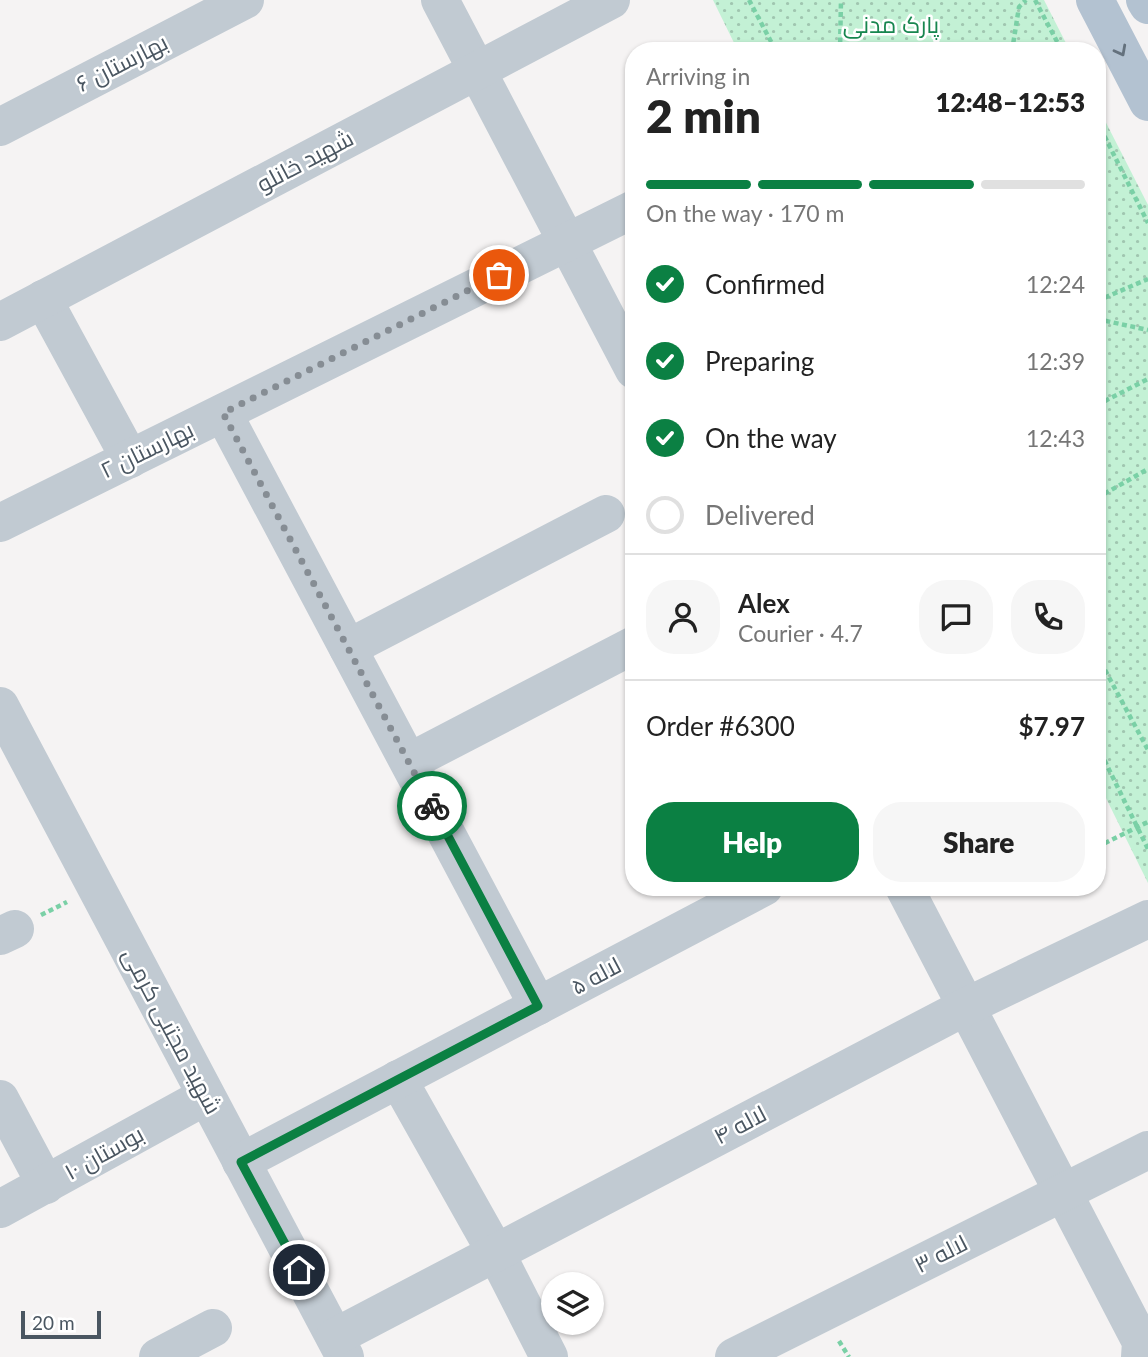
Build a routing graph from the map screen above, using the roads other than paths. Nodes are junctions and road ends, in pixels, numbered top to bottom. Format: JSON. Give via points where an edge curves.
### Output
{"nodes":[{"id":1,"x":245,"y":0,"type":"edge"},
{"id":2,"x":440,"y":0,"type":"edge"},
{"id":3,"x":611,"y":0,"type":"edge"},
{"id":4,"x":1095,"y":0,"type":"edge"},
{"id":5,"x":1145,"y":0,"type":"edge"},
{"id":6,"x":1148,"y":5,"type":"edge"},
{"id":7,"x":477,"y":71,"type":"junction"},
{"id":8,"x":1148,"y":102,"type":"edge"},
{"id":9,"x":0,"y":127,"type":"edge"},
{"id":10,"x":625,"y":213,"type":"edge"},
{"id":11,"x":566,"y":242,"type":"junction"},
{"id":12,"x":43,"y":299,"type":"junction"},
{"id":13,"x":1,"y":320,"type":"edge"},
{"id":14,"x":625,"y":353,"type":"edge"},
{"id":15,"x":223,"y":413,"type":"junction"},
{"id":16,"x":130,"y":459,"type":"junction"},
{"id":17,"x":606,"y":514,"type":"dead end"},
{"id":18,"x":0,"y":523,"type":"edge"},
{"id":19,"x":348,"y":648,"type":"junction"},
{"id":20,"x":625,"y":650,"type":"edge"},
{"id":21,"x":4,"y":724,"type":"edge"},
{"id":22,"x":409,"y":762,"type":"junction"},
{"id":23,"x":747,"y":896,"type":"edge"},
{"id":24,"x":909,"y":896,"type":"edge"},
{"id":25,"x":1148,"y":919,"type":"edge"},
{"id":26,"x":538,"y":1006,"type":"junction"},
{"id":27,"x":967,"y":1006,"type":"junction"},
{"id":28,"x":398,"y":1079,"type":"junction"},
{"id":29,"x":206,"y":1096,"type":"junction"},
{"id":30,"x":0,"y":1100,"type":"edge"},
{"id":31,"x":1148,"y":1150,"type":"edge"},
{"id":32,"x":241,"y":1162,"type":"junction"},
{"id":33,"x":46,"y":1185,"type":"junction"},
{"id":34,"x":1064,"y":1192,"type":"junction"},
{"id":35,"x":0,"y":1209,"type":"edge"},
{"id":36,"x":496,"y":1253,"type":"junction"},
{"id":37,"x":213,"y":1328,"type":"dead end"},
{"id":38,"x":340,"y":1347,"type":"edge"},
{"id":39,"x":159,"y":1357,"type":"edge"},
{"id":40,"x":549,"y":1357,"type":"edge"},
{"id":41,"x":734,"y":1357,"type":"edge"},
{"id":42,"x":1140,"y":1357,"type":"edge"}],
"edges":[{"from":1,"to":9,"type":"street","name":"بهارستان ۶"},
{"from":2,"to":7,"type":"street"},
{"from":3,"to":7,"type":"street","name":"شهید خانلو"},
{"from":4,"to":8,"type":"main road","one_way":true},
{"from":5,"to":6,"type":"main road"},
{"from":7,"to":11,"type":"street"},
{"from":7,"to":12,"type":"street","name":"شهید خانلو"},
{"from":10,"to":11,"type":"street","name":"بهارستان ۲"},
{"from":11,"to":14,"type":"street"},
{"from":11,"to":15,"type":"street","name":"بهارستان ۲"},
{"from":12,"to":13,"type":"street","name":"شهید خانلو"},
{"from":12,"to":16,"type":"street"},
{"from":15,"to":16,"type":"street","name":"بهارستان ۲"},
{"from":15,"to":19,"type":"street"},
{"from":16,"to":18,"type":"street","name":"بهارستان ۲"},
{"from":17,"to":19,"type":"street"},
{"from":19,"to":22,"type":"street"},
{"from":20,"to":22,"type":"street"},
{"from":21,"to":29,"type":"street","name":"شهید مجتبی کرمی"},
{"from":22,"to":26,"type":"street"},
{"from":23,"to":26,"type":"street","name":"لاله ۵"},
{"from":24,"to":27,"type":"street"},
{"from":25,"to":27,"type":"street","name":"لاله ۴"},
{"from":26,"to":28,"type":"street","name":"لاله ۵"},
{"from":27,"to":34,"type":"street"},
{"from":27,"to":36,"type":"street","name":"لاله ۴"},
{"from":28,"to":32,"type":"street","name":"لاله ۵"},
{"from":28,"to":36,"type":"street"},
{"from":29,"to":32,"type":"street","name":"شهید مجتبی کرمی"},
{"from":29,"to":33,"type":"street","name":"بوستان ۱۰"},
{"from":30,"to":33,"type":"street"},
{"from":31,"to":34,"type":"street","name":"لاله ۳"},
{"from":32,"to":38,"type":"street","name":"شهید مجتبی کرمی"},
{"from":33,"to":35,"type":"street","name":"بوستان ۱۰"},
{"from":34,"to":41,"type":"street","name":"لاله ۳"},
{"from":34,"to":42,"type":"street","via":[[1141,1342]]},
{"from":36,"to":38,"type":"street","name":"لاله ۴"},
{"from":36,"to":40,"type":"street"},
{"from":37,"to":39,"type":"street"}]}
